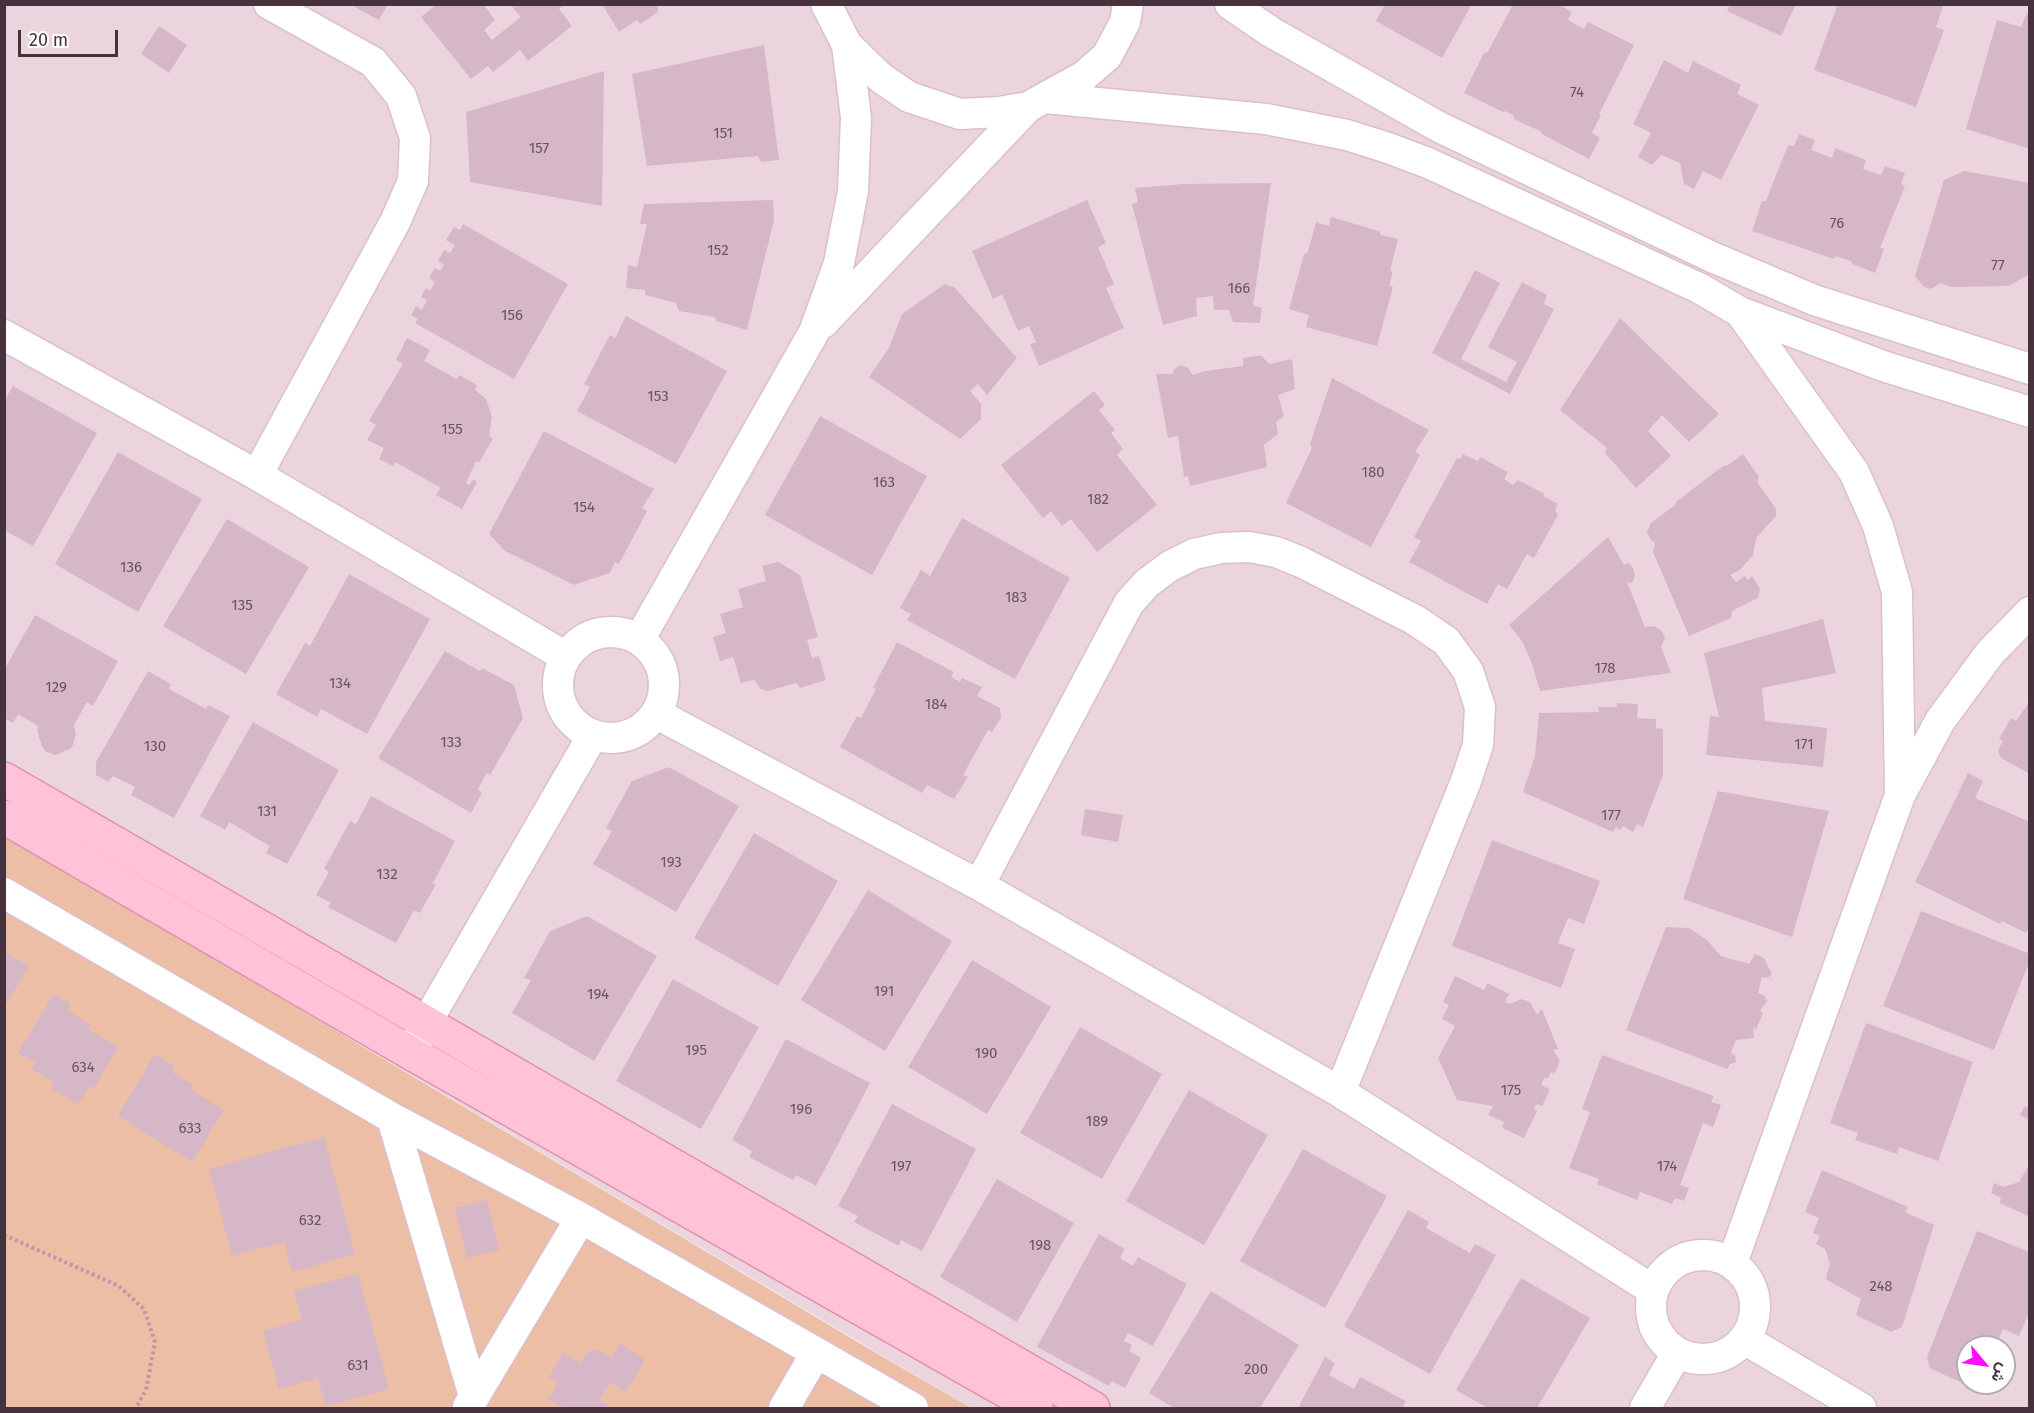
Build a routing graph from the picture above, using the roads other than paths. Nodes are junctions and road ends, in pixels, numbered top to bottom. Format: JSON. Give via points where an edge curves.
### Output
{"nodes":[{"id":1,"x":269,"y":4,"type":"edge"},
{"id":2,"x":826,"y":4,"type":"edge"},
{"id":3,"x":1128,"y":4,"type":"edge"},
{"id":4,"x":1230,"y":4,"type":"edge"},
{"id":5,"x":847,"y":45,"type":"junction"},
{"id":6,"x":1036,"y":103,"type":"junction"},
{"id":7,"x":1740,"y":312,"type":"junction"},
{"id":8,"x":814,"y":332,"type":"junction"},
{"id":9,"x":4,"y":335,"type":"edge"},
{"id":10,"x":2030,"y":369,"type":"edge"},
{"id":11,"x":2030,"y":411,"type":"edge"},
{"id":12,"x":257,"y":475,"type":"junction"},
{"id":13,"x":2030,"y":612,"type":"edge"},
{"id":14,"x":639,"y":640,"type":"junction"},
{"id":15,"x":566,"y":657,"type":"junction"},
{"id":16,"x":657,"y":714,"type":"junction"},
{"id":17,"x":593,"y":735,"type":"junction"},
{"id":18,"x":4,"y":779,"type":"edge"},
{"id":19,"x":1900,"y":795,"type":"junction"},
{"id":20,"x":4,"y":817,"type":"edge"},
{"id":21,"x":979,"y":885,"type":"junction"},
{"id":22,"x":4,"y":893,"type":"edge"},
{"id":23,"x":426,"y":1023,"type":"junction"},
{"id":24,"x":411,"y":1053,"type":"junction"},
{"id":25,"x":1340,"y":1092,"type":"junction"},
{"id":26,"x":392,"y":1118,"type":"junction"},
{"id":27,"x":581,"y":1218,"type":"junction"},
{"id":28,"x":1732,"y":1263,"type":"junction"},
{"id":29,"x":1653,"y":1290,"type":"junction"},
{"id":30,"x":1744,"y":1339,"type":"junction"},
{"id":31,"x":816,"y":1353,"type":"junction"},
{"id":32,"x":1677,"y":1353,"type":"junction"},
{"id":33,"x":471,"y":1402,"type":"edge"},
{"id":34,"x":784,"y":1408,"type":"edge"},
{"id":35,"x":913,"y":1408,"type":"edge"},
{"id":36,"x":1036,"y":1408,"type":"edge"},
{"id":37,"x":1093,"y":1408,"type":"edge"},
{"id":38,"x":1645,"y":1408,"type":"edge"},
{"id":39,"x":1861,"y":1408,"type":"edge"}],
"edges":[{"from":1,"to":12,"type":"street","via":[[373,62],[401,96],[415,138],[413,181],[395,222]]},
{"from":2,"to":5,"type":"street"},
{"from":3,"to":6,"type":"street","via":[[1125,22],[1107,56],[1084,76]]},
{"from":4,"to":10,"type":"street","via":[[1312,56],[1439,127],[1712,257],[1814,300]]},
{"from":5,"to":6,"type":"street","via":[[881,78],[909,97],[960,114],[999,112]]},
{"from":5,"to":8,"type":"street","via":[[856,118],[853,191],[839,263]]},
{"from":6,"to":7,"type":"street","via":[[1266,119],[1358,138],[1439,168],[1699,288]]},
{"from":6,"to":8,"type":"street"},
{"from":7,"to":11,"type":"street","via":[[1883,366]]},
{"from":7,"to":19,"type":"street","via":[[1854,472],[1878,526],[1897,592]]},
{"from":8,"to":14,"type":"street"},
{"from":9,"to":12,"type":"street"},
{"from":12,"to":15,"type":"street"},
{"from":13,"to":19,"type":"street","via":[[1990,652],[1940,721]]},
{"from":14,"to":15,"type":"street","via":[[608,632],[577,644]]},
{"from":14,"to":16,"type":"street","via":[[661,665],[663,698]]},
{"from":15,"to":17,"type":"street","via":[[560,673],[562,706],[583,731]]},
{"from":16,"to":17,"type":"street","via":[[632,735],[615,739]]},
{"from":16,"to":21,"type":"street"},
{"from":17,"to":23,"type":"street"},
{"from":18,"to":23,"type":"street"},
{"from":19,"to":28,"type":"street"},
{"from":20,"to":24,"type":"street"},
{"from":21,"to":25,"type":"street"},
{"from":21,"to":25,"type":"street","via":[[1129,603],[1170,566],[1194,554],[1221,548],[1249,547],[1276,552],[1415,620],[1446,641],[1468,671],[1480,707],[1478,745]]},
{"from":22,"to":26,"type":"street"},
{"from":23,"to":24,"type":"street"},
{"from":23,"to":37,"type":"street"},
{"from":24,"to":36,"type":"street"},
{"from":25,"to":29,"type":"street"},
{"from":26,"to":27,"type":"street"},
{"from":26,"to":33,"type":"street"},
{"from":27,"to":31,"type":"street"},
{"from":27,"to":33,"type":"street"},
{"from":28,"to":29,"type":"street","via":[[1718,1256],[1686,1257],[1660,1275]]},
{"from":28,"to":30,"type":"street","via":[[1753,1290],[1753,1324]]},
{"from":29,"to":32,"type":"street","via":[[1651,1318],[1661,1338]]},
{"from":30,"to":32,"type":"street","via":[[1733,1350],[1705,1359]]},
{"from":30,"to":39,"type":"street"},
{"from":31,"to":34,"type":"street"},
{"from":31,"to":35,"type":"street"},
{"from":32,"to":38,"type":"street"}]}
